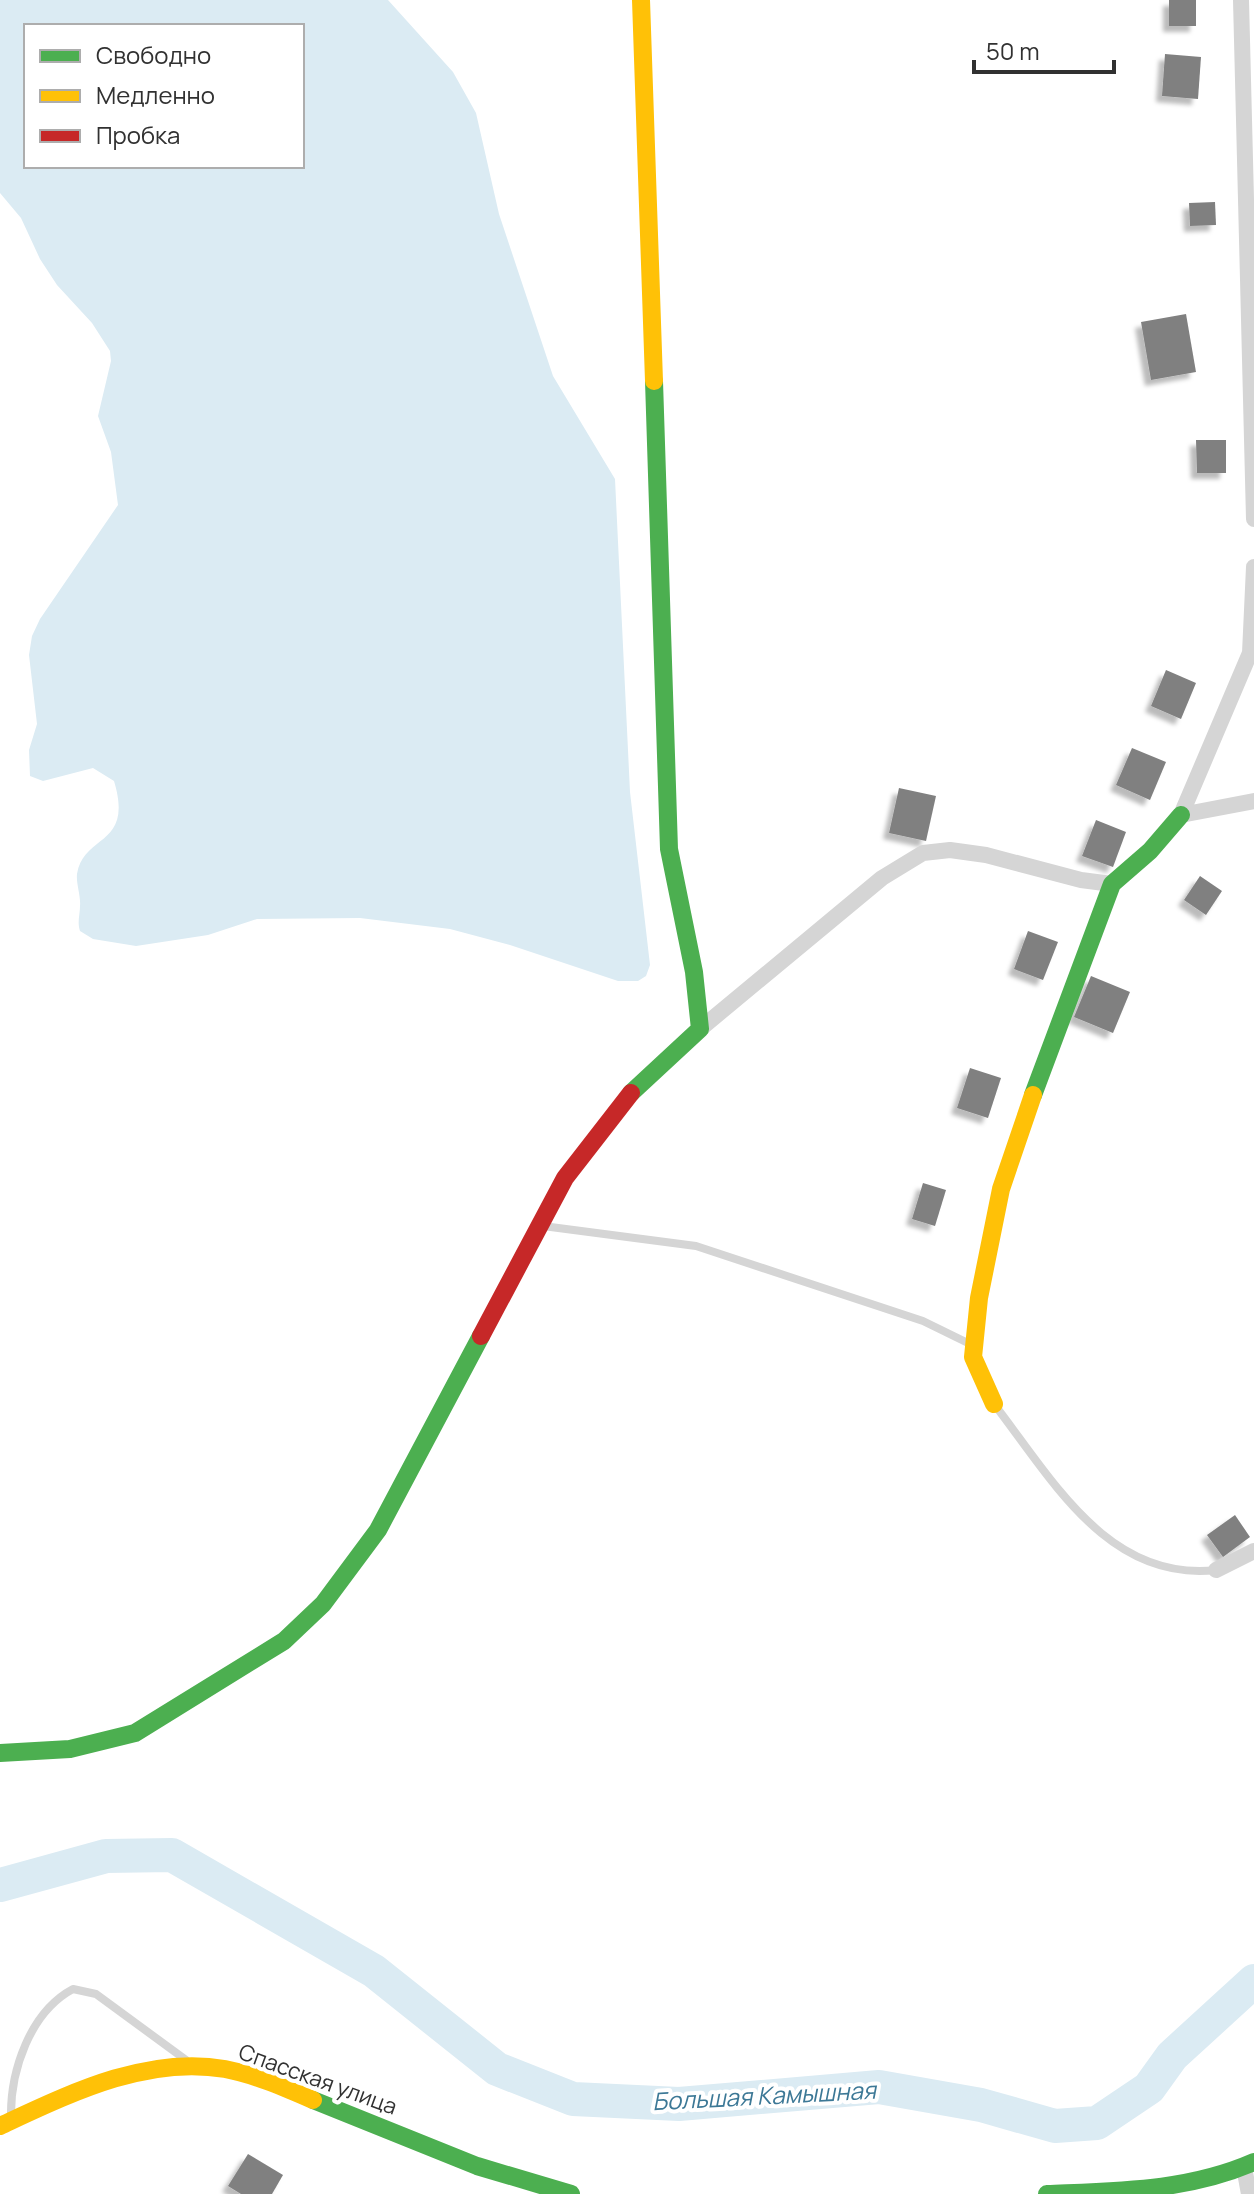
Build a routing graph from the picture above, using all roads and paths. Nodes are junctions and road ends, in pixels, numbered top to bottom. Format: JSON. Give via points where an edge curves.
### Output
{"nodes":[{"id":1,"x":641,"y":0,"type":"edge"},
{"id":2,"x":1241,"y":0,"type":"edge"},
{"id":3,"x":1251,"y":191,"type":"edge"},
{"id":4,"x":1254,"y":519,"type":"edge"},
{"id":5,"x":1254,"y":567,"type":"edge"},
{"id":6,"x":1252,"y":658,"type":"edge"},
{"id":7,"x":1254,"y":801,"type":"edge"},
{"id":8,"x":1181,"y":815,"type":"junction"},
{"id":9,"x":1112,"y":884,"type":"junction"},
{"id":10,"x":700,"y":1029,"type":"junction"},
{"id":11,"x":538,"y":1226,"type":"junction"},
{"id":12,"x":974,"y":1346,"type":"junction"},
{"id":13,"x":994,"y":1404,"type":"joint"},
{"id":14,"x":1254,"y":1551,"type":"edge"},
{"id":15,"x":1216,"y":1570,"type":"joint"},
{"id":16,"x":0,"y":1753,"type":"edge"},
{"id":17,"x":192,"y":2067,"type":"junction"},
{"id":18,"x":5,"y":2124,"type":"edge"},
{"id":19,"x":1249,"y":2164,"type":"edge"},
{"id":20,"x":571,"y":2194,"type":"edge"},
{"id":21,"x":1047,"y":2194,"type":"edge"},
{"id":22,"x":1249,"y":2194,"type":"edge"}],
"edges":[{"from":1,"to":10,"type":"street","via":[[669,849]]},
{"from":2,"to":3,"type":"street"},
{"from":3,"to":4,"type":"street"},
{"from":5,"to":6,"type":"street"},
{"from":6,"to":8,"type":"street"},
{"from":7,"to":8,"type":"street"},
{"from":8,"to":9,"type":"street"},
{"from":9,"to":10,"type":"street","via":[[986,855],[923,853],[882,878]]},
{"from":9,"to":12,"type":"street","via":[[1001,1189]]},
{"from":10,"to":11,"type":"street","via":[[621,1103],[581,1153]]},
{"from":11,"to":12,"type":"lane","via":[[696,1246],[923,1321]]},
{"from":11,"to":16,"type":"street","via":[[378,1530],[323,1604],[284,1641],[135,1733],[70,1749]]},
{"from":12,"to":13,"type":"street","via":[[979,1377]]},
{"from":13,"to":15,"type":"lane","via":[[1065,1495],[1118,1547],[1164,1569]]},
{"from":14,"to":15,"type":"street"},
{"from":17,"to":18,"type":"street","name":"Спасская улица","via":[[119,2080]]},
{"from":17,"to":18,"type":"lane","via":[[171,2046],[96,1994],[73,1989],[49,2007],[36,2026],[15,2078]]},
{"from":17,"to":20,"type":"street","name":"Спасская улица","via":[[240,2073],[489,2169]]},
{"from":19,"to":21,"type":"street","via":[[1170,2185]]},
{"from":19,"to":22,"type":"street"}]}
